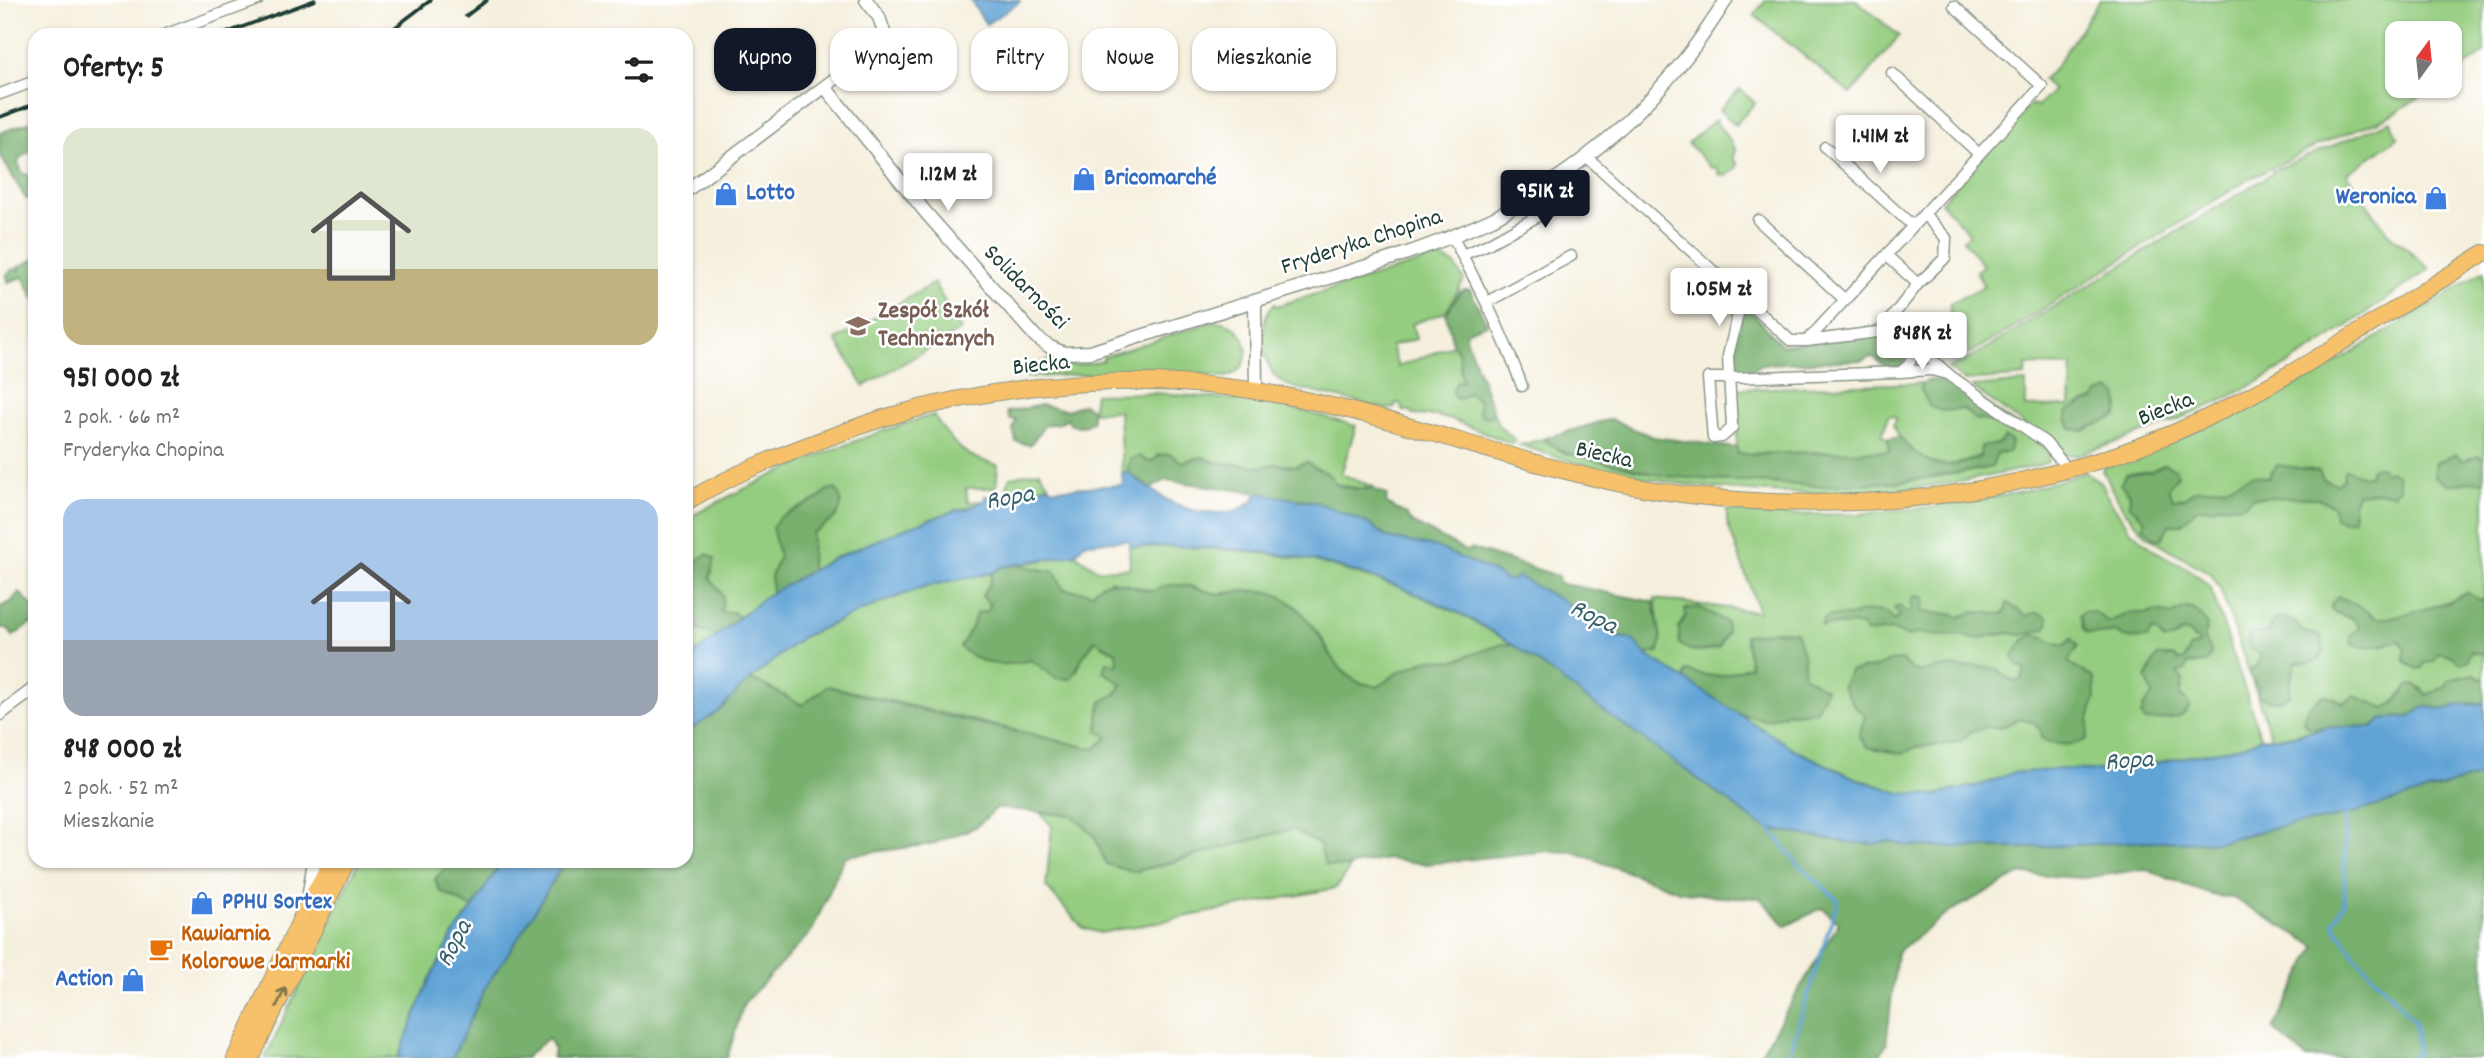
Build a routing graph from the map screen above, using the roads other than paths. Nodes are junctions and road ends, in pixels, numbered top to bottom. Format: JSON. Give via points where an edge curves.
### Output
{"nodes":[{"id":1,"x":258,"y":0,"type":"edge"},
{"id":2,"x":866,"y":0,"type":"edge"},
{"id":3,"x":1726,"y":0,"type":"edge"},
{"id":4,"x":1954,"y":6,"type":"dead end"},
{"id":5,"x":183,"y":28,"type":"edge"},
{"id":6,"x":1892,"y":73,"type":"dead end"},
{"id":7,"x":28,"y":84,"type":"edge"},
{"id":8,"x":825,"y":87,"type":"junction"},
{"id":9,"x":0,"y":94,"type":"edge"},
{"id":10,"x":1825,"y":147,"type":"dead end"},
{"id":11,"x":1979,"y":154,"type":"junction"},
{"id":12,"x":1587,"y":157,"type":"junction"},
{"id":13,"x":1564,"y":175,"type":"junction"},
{"id":14,"x":693,"y":186,"type":"edge"},
{"id":15,"x":1924,"y":214,"type":"junction"},
{"id":16,"x":1758,"y":220,"type":"dead end"},
{"id":17,"x":1913,"y":226,"type":"junction"},
{"id":18,"x":1452,"y":236,"type":"junction"},
{"id":19,"x":2484,"y":253,"type":"edge"},
{"id":20,"x":1462,"y":255,"type":"junction"},
{"id":21,"x":1571,"y":256,"type":"dead end"},
{"id":22,"x":1886,"y":256,"type":"junction"},
{"id":23,"x":1918,"y":284,"type":"junction"},
{"id":24,"x":1742,"y":297,"type":"junction"},
{"id":25,"x":1845,"y":300,"type":"junction"},
{"id":26,"x":1255,"y":301,"type":"junction"},
{"id":27,"x":1487,"y":302,"type":"junction"},
{"id":28,"x":1881,"y":331,"type":"junction"},
{"id":29,"x":1807,"y":341,"type":"junction"},
{"id":30,"x":1911,"y":342,"type":"junction"},
{"id":31,"x":1064,"y":353,"type":"joint"},
{"id":32,"x":1900,"y":372,"type":"junction"},
{"id":33,"x":1952,"y":377,"type":"junction"},
{"id":34,"x":1729,"y":378,"type":"junction"},
{"id":35,"x":1522,"y":386,"type":"dead end"},
{"id":36,"x":1256,"y":391,"type":"junction"},
{"id":37,"x":2067,"y":468,"type":"junction"},
{"id":38,"x":693,"y":498,"type":"edge"},
{"id":39,"x":28,"y":693,"type":"edge"},
{"id":40,"x":0,"y":714,"type":"edge"},
{"id":41,"x":313,"y":868,"type":"edge"},
{"id":42,"x":328,"y":868,"type":"edge"},
{"id":43,"x":344,"y":868,"type":"edge"},
{"id":44,"x":306,"y":908,"type":"junction"},
{"id":45,"x":235,"y":1058,"type":"edge"},
{"id":46,"x":251,"y":1058,"type":"edge"}],
"edges":[{"from":1,"to":5,"type":"street"},
{"from":2,"to":8,"type":"street","via":[[879,17],[884,32],[880,42]]},
{"from":3,"to":12,"type":"street","name":"Fryderyka Chopina","via":[[1667,81]]},
{"from":4,"to":11,"type":"street","via":[[2042,86]]},
{"from":6,"to":11,"type":"street"},
{"from":7,"to":9,"type":"street"},
{"from":8,"to":14,"type":"street"},
{"from":8,"to":31,"type":"street","name":"Solidarności","via":[[927,214],[1028,328]]},
{"from":10,"to":17,"type":"street"},
{"from":11,"to":15,"type":"street"},
{"from":12,"to":13,"type":"street","name":"Fryderyka Chopina"},
{"from":12,"to":24,"type":"street"},
{"from":13,"to":18,"type":"street","name":"Fryderyka Chopina","via":[[1494,218]]},
{"from":13,"to":20,"type":"street","via":[[1569,193],[1560,204]]},
{"from":15,"to":17,"type":"street"},
{"from":15,"to":23,"type":"street","via":[[1946,238],[1946,249],[1945,258]]},
{"from":16,"to":25,"type":"street"},
{"from":17,"to":22,"type":"street"},
{"from":18,"to":20,"type":"street"},
{"from":18,"to":26,"type":"street","name":"Fryderyka Chopina"},
{"from":19,"to":37,"type":"main road","name":"Biecka","via":[[2233,405],[2146,443]]},
{"from":20,"to":27,"type":"street"},
{"from":21,"to":27,"type":"street"},
{"from":22,"to":23,"type":"street"},
{"from":22,"to":25,"type":"street"},
{"from":23,"to":28,"type":"street"},
{"from":24,"to":29,"type":"street","via":[[1791,341]]},
{"from":24,"to":34,"type":"street","via":[[1729,354]]},
{"from":25,"to":29,"type":"street"},
{"from":26,"to":31,"type":"street","name":"Fryderyka Chopina","via":[[1098,350]]},
{"from":26,"to":36,"type":"street","name":"Fryderyka Chopina"},
{"from":27,"to":35,"type":"street"},
{"from":28,"to":29,"type":"street"},
{"from":28,"to":30,"type":"street","via":[[1897,332]]},
{"from":30,"to":32,"type":"street","via":[[1912,360]]},
{"from":30,"to":33,"type":"street"},
{"from":32,"to":33,"type":"street","via":[[1931,370]]},
{"from":32,"to":34,"type":"street"},
{"from":33,"to":37,"type":"street","via":[[2045,442]]},
{"from":34,"to":34,"type":"street","via":[[1732,428],[1713,438],[1708,378]]},
{"from":36,"to":37,"type":"main road","name":"Biecka","via":[[1356,412],[1561,470],[1688,496],[1769,503],[1862,502],[1943,494]]},
{"from":36,"to":38,"type":"main road","name":"Biecka","via":[[1137,382],[1037,388],[965,399],[883,418],[819,441],[760,464]]},
{"from":39,"to":40,"type":"street"},
{"from":41,"to":44,"type":"street"},
{"from":42,"to":44,"type":"main road"},
{"from":46,"to":43,"type":"main road","one_way":true},
{"from":44,"to":45,"type":"main road"}]}
